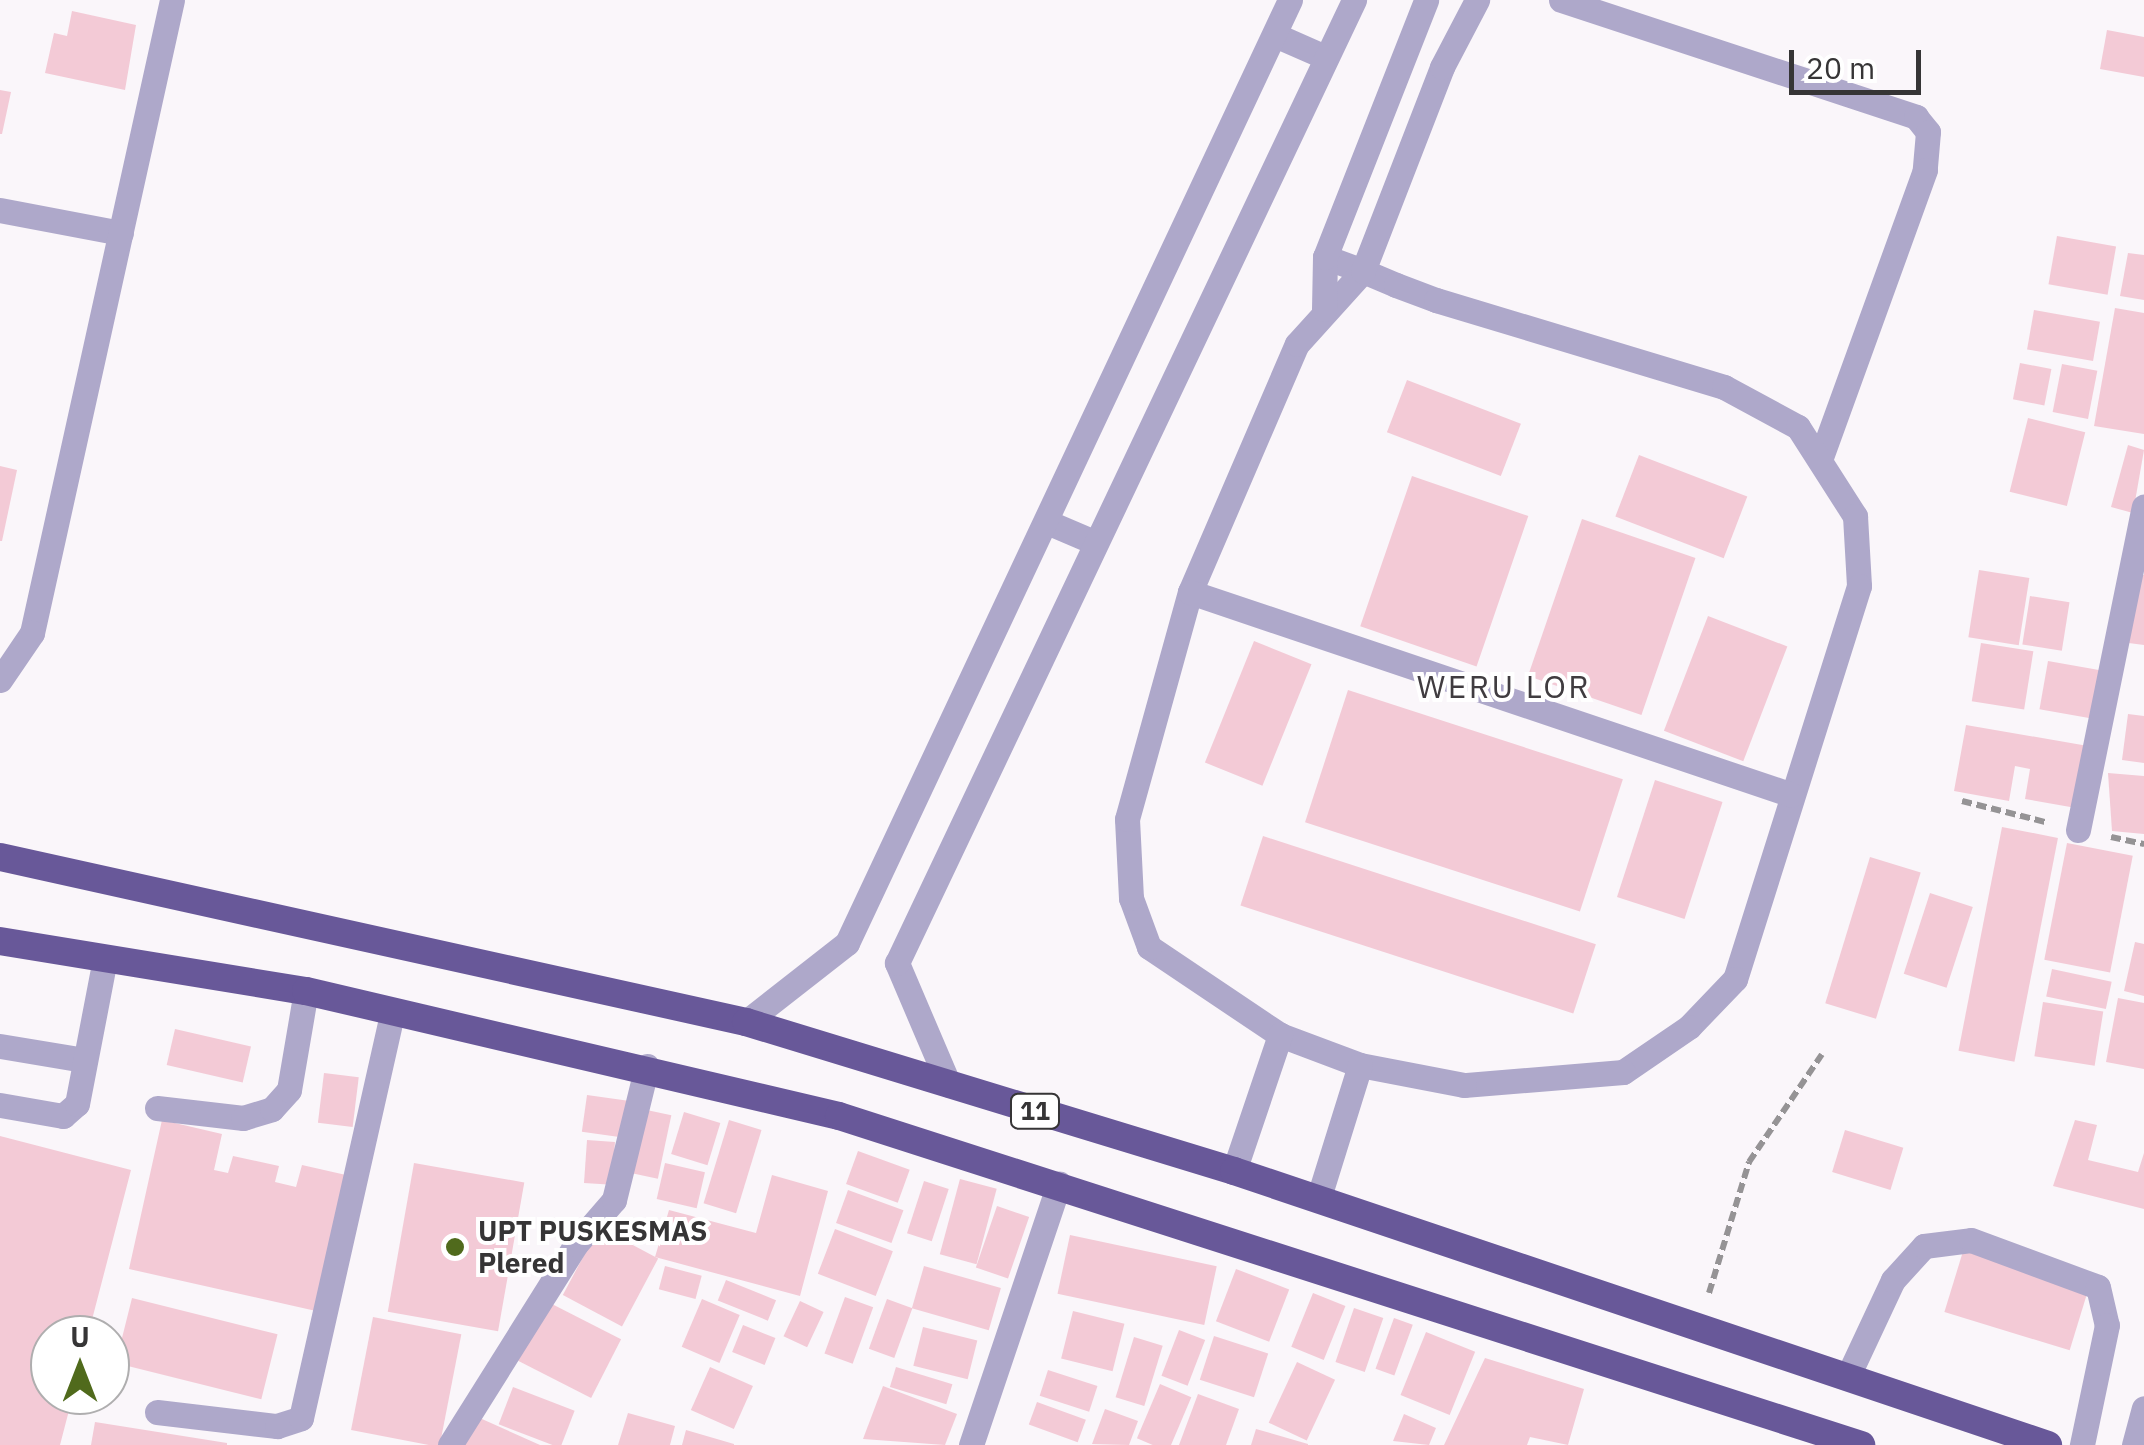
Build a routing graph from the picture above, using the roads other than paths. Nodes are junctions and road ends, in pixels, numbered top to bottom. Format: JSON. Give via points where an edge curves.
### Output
{"nodes":[{"id":1,"x":172,"y":0,"type":"edge"},
{"id":2,"x":1290,"y":0,"type":"edge"},
{"id":3,"x":1354,"y":0,"type":"edge"},
{"id":4,"x":1426,"y":0,"type":"edge"},
{"id":5,"x":1477,"y":0,"type":"edge"},
{"id":6,"x":1560,"y":0,"type":"edge"},
{"id":7,"x":1274,"y":35,"type":"junction"},
{"id":8,"x":1325,"y":57,"type":"junction"},
{"id":9,"x":1388,"y":86,"type":"junction"},
{"id":10,"x":1428,"y":100,"type":"junction"},
{"id":11,"x":0,"y":210,"type":"edge"},
{"id":12,"x":120,"y":233,"type":"junction"},
{"id":13,"x":1325,"y":257,"type":"junction"},
{"id":14,"x":1362,"y":271,"type":"junction"},
{"id":15,"x":1324,"y":309,"type":"junction"},
{"id":16,"x":1820,"y":460,"type":"junction"},
{"id":17,"x":2144,"y":507,"type":"edge"},
{"id":18,"x":1048,"y":522,"type":"junction"},
{"id":19,"x":1094,"y":542,"type":"junction"},
{"id":20,"x":1190,"y":592,"type":"junction"},
{"id":21,"x":0,"y":680,"type":"edge"},
{"id":22,"x":1792,"y":795,"type":"junction"},
{"id":23,"x":2078,"y":830,"type":"dead end"},
{"id":24,"x":0,"y":857,"type":"edge"},
{"id":25,"x":0,"y":941,"type":"edge"},
{"id":26,"x":105,"y":959,"type":"junction"},
{"id":27,"x":306,"y":991,"type":"junction"},
{"id":28,"x":393,"y":1010,"type":"junction"},
{"id":29,"x":746,"y":1022,"type":"junction"},
{"id":30,"x":1280,"y":1035,"type":"junction"},
{"id":31,"x":0,"y":1046,"type":"edge"},
{"id":32,"x":85,"y":1060,"type":"junction"},
{"id":33,"x":648,"y":1066,"type":"junction"},
{"id":34,"x":1360,"y":1066,"type":"junction"},
{"id":35,"x":948,"y":1084,"type":"junction"},
{"id":36,"x":0,"y":1104,"type":"edge"},
{"id":37,"x":157,"y":1108,"type":"dead end"},
{"id":38,"x":1234,"y":1171,"type":"junction"},
{"id":39,"x":1059,"y":1184,"type":"junction"},
{"id":40,"x":1318,"y":1200,"type":"junction"},
{"id":41,"x":1848,"y":1376,"type":"junction"},
{"id":42,"x":2144,"y":1408,"type":"edge"},
{"id":43,"x":157,"y":1412,"type":"dead end"},
{"id":44,"x":450,"y":1445,"type":"edge"},
{"id":45,"x":971,"y":1445,"type":"edge"},
{"id":46,"x":1862,"y":1445,"type":"edge"},
{"id":47,"x":2048,"y":1445,"type":"edge"},
{"id":48,"x":2082,"y":1445,"type":"edge"},
{"id":49,"x":2134,"y":1445,"type":"edge"}],
"edges":[{"from":1,"to":12,"type":"street"},
{"from":2,"to":7,"type":"street"},
{"from":3,"to":8,"type":"street"},
{"from":4,"to":9,"type":"street"},
{"from":5,"to":10,"type":"street"},
{"from":6,"to":16,"type":"street","via":[[1916,117],[1928,132],[1925,170]]},
{"from":7,"to":8,"type":"street"},
{"from":7,"to":18,"type":"street"},
{"from":8,"to":19,"type":"street"},
{"from":9,"to":10,"type":"street"},
{"from":9,"to":13,"type":"street"},
{"from":10,"to":14,"type":"street"},
{"from":11,"to":12,"type":"street"},
{"from":12,"to":21,"type":"street","via":[[32,633]]},
{"from":13,"to":14,"type":"street"},
{"from":13,"to":15,"type":"street"},
{"from":14,"to":15,"type":"street"},
{"from":14,"to":16,"type":"street","via":[[1724,387],[1798,427]]},
{"from":15,"to":20,"type":"street","via":[[1277,384]]},
{"from":16,"to":22,"type":"street","via":[[1855,516],[1859,586]]},
{"from":17,"to":23,"type":"street"},
{"from":18,"to":19,"type":"street"},
{"from":18,"to":29,"type":"street","via":[[848,943]]},
{"from":19,"to":35,"type":"street","via":[[897,963]]},
{"from":20,"to":22,"type":"street"},
{"from":20,"to":30,"type":"street","via":[[1126,818],[1131,898],[1149,947]]},
{"from":22,"to":34,"type":"street","via":[[1735,979],[1688,1028],[1624,1072],[1464,1084]]},
{"from":24,"to":29,"type":"highway","number":"11"},
{"from":25,"to":26,"type":"highway","number":"11"},
{"from":26,"to":27,"type":"highway","number":"11"},
{"from":26,"to":32,"type":"street"},
{"from":27,"to":28,"type":"highway","number":"11"},
{"from":27,"to":37,"type":"street","via":[[289,1090],[272,1109],[243,1118]]},
{"from":28,"to":33,"type":"highway","number":"11"},
{"from":28,"to":43,"type":"street","via":[[301,1418],[277,1426]]},
{"from":29,"to":35,"type":"highway","number":"11"},
{"from":30,"to":34,"type":"street"},
{"from":30,"to":38,"type":"street"},
{"from":31,"to":32,"type":"street"},
{"from":32,"to":36,"type":"street","via":[[76,1104],[64,1116]]},
{"from":33,"to":39,"type":"highway","number":"11"},
{"from":33,"to":44,"type":"street","via":[[614,1200],[576,1244]]},
{"from":34,"to":40,"type":"street"},
{"from":35,"to":38,"type":"highway","number":"11"},
{"from":38,"to":40,"type":"highway","number":"11"},
{"from":39,"to":45,"type":"street"},
{"from":39,"to":46,"type":"highway","number":"11"},
{"from":40,"to":41,"type":"highway","number":"11"},
{"from":41,"to":47,"type":"highway","number":"11"},
{"from":41,"to":48,"type":"street","via":[[1893,1280],[1924,1246],[1972,1240],[2098,1287],[2107,1325]]},
{"from":42,"to":49,"type":"street"}]}
